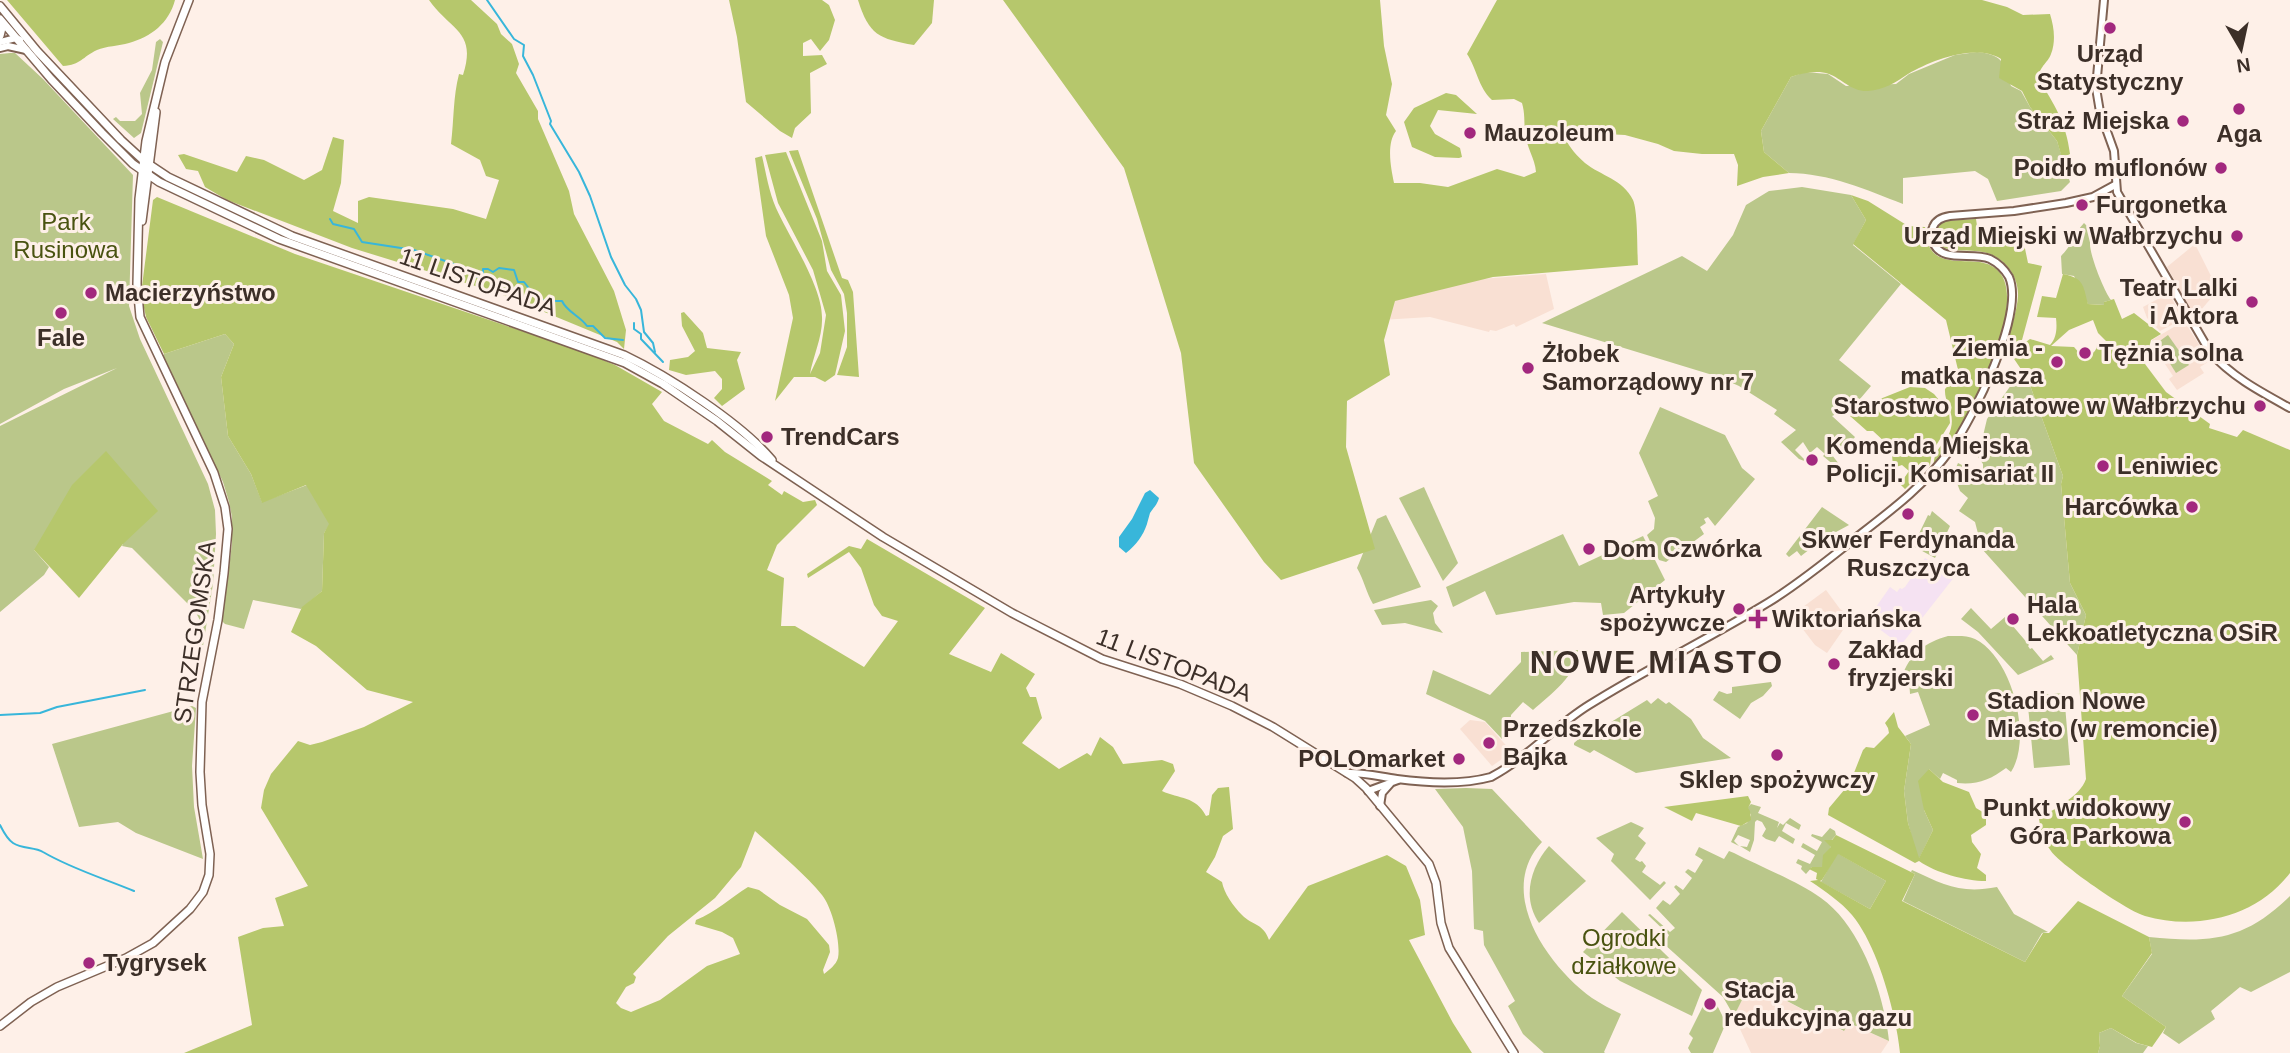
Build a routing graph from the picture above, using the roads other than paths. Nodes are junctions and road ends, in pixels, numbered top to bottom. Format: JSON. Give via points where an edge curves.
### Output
{"nodes":[{"id":1,"x":189,"y":0,"type":"edge"},
{"id":2,"x":2104,"y":0,"type":"edge"},
{"id":3,"x":0,"y":6,"type":"edge"},
{"id":4,"x":2,"y":21,"type":"edge"},
{"id":5,"x":18,"y":29,"type":"junction"},
{"id":6,"x":0,"y":36,"type":"edge"},
{"id":7,"x":16,"y":38,"type":"junction"},
{"id":8,"x":0,"y":42,"type":"edge"},
{"id":9,"x":8,"y":46,"type":"junction"},
{"id":10,"x":27,"y":46,"type":"junction"},
{"id":11,"x":0,"y":48,"type":"edge"},
{"id":12,"x":159,"y":87,"type":"junction"},
{"id":13,"x":146,"y":141,"type":"junction"},
{"id":14,"x":128,"y":147,"type":"junction"},
{"id":15,"x":147,"y":164,"type":"junction"},
{"id":16,"x":146,"y":174,"type":"junction"},
{"id":17,"x":161,"y":183,"type":"junction"},
{"id":18,"x":2115,"y":185,"type":"junction"},
{"id":19,"x":147,"y":190,"type":"junction"},
{"id":20,"x":140,"y":231,"type":"junction"},
{"id":21,"x":2290,"y":408,"type":"edge"},
{"id":22,"x":774,"y":463,"type":"junction"},
{"id":23,"x":1347,"y":773,"type":"junction"},
{"id":24,"x":1376,"y":776,"type":"junction"},
{"id":25,"x":1400,"y":780,"type":"junction"},
{"id":26,"x":1391,"y":783,"type":"junction"},
{"id":27,"x":1367,"y":789,"type":"junction"},
{"id":28,"x":1381,"y":806,"type":"junction"},
{"id":29,"x":0,"y":1027,"type":"edge"},
{"id":30,"x":1514,"y":1053,"type":"edge"}],
"edges":[{"from":1,"to":12,"type":"main road"},
{"from":2,"to":18,"type":"street","via":[[2096,88],[2114,151]]},
{"from":3,"to":5,"type":"main road"},
{"from":4,"to":6,"type":"main road"},
{"from":4,"to":7,"type":"main road"},
{"from":5,"to":7,"type":"street"},
{"from":5,"to":10,"type":"main road"},
{"from":7,"to":8,"type":"street"},
{"from":7,"to":9,"type":"street"},
{"from":7,"to":10,"type":"main road"},
{"from":9,"to":10,"type":"street"},
{"from":9,"to":11,"type":"street"},
{"from":10,"to":14,"type":"main road","name":"11 LISTOPADA"},
{"from":10,"to":16,"type":"main road","name":"11 LISTOPADA","via":[[102,133]]},
{"from":12,"to":13,"type":"main road"},
{"from":12,"to":15,"type":"main road"},
{"from":13,"to":14,"type":"main road"},
{"from":13,"to":15,"type":"main road"},
{"from":14,"to":15,"type":"main road","name":"11 LISTOPADA"},
{"from":15,"to":16,"type":"main road"},
{"from":15,"to":22,"type":"main road","name":"11 LISTOPADA","via":[[292,236],[636,361],[722,417]]},
{"from":16,"to":17,"type":"main road","name":"11 LISTOPADA"},
{"from":16,"to":19,"type":"main road","name":"STRZEGOMSKA"},
{"from":16,"to":20,"type":"main road","name":"STRZEGOMSKA","via":[[138,215]]},
{"from":17,"to":19,"type":"main road"},
{"from":17,"to":22,"type":"main road","name":"11 LISTOPADA","via":[[289,243],[620,360],[663,384]]},
{"from":18,"to":21,"type":"street","via":[[2210,352],[2222,366]]},
{"from":18,"to":25,"type":"street","via":[[2090,198],[1950,216],[1933,226],[1931,239],[1942,252],[1982,256],[1997,263],[2009,278],[2011,295],[2000,352],[1973,411],[1950,450],[1914,493],[1781,594],[1587,706],[1499,773],[1472,781]]},
{"from":19,"to":20,"type":"main road","name":"STRZEGOMSKA"},
{"from":20,"to":29,"type":"main road","name":"STRZEGOMSKA","via":[[140,317],[214,473],[228,530],[218,620],[202,702],[200,772],[209,875],[190,909],[153,943],[57,987]]},
{"from":22,"to":23,"type":"main road","name":"11 LISTOPADA","via":[[906,552],[1012,613],[1102,659],[1239,709]]},
{"from":23,"to":24,"type":"street"},
{"from":23,"to":27,"type":"main road","name":"11 LISTOPADA"},
{"from":24,"to":25,"type":"street"},
{"from":24,"to":27,"type":"street"},
{"from":25,"to":26,"type":"street"},
{"from":26,"to":27,"type":"street"},
{"from":26,"to":28,"type":"street","via":[[1382,793]]},
{"from":27,"to":28,"type":"main road","name":"11 LISTOPADA"},
{"from":28,"to":30,"type":"main road","name":"11 LISTOPADA","via":[[1429,864],[1449,948]]}]}
